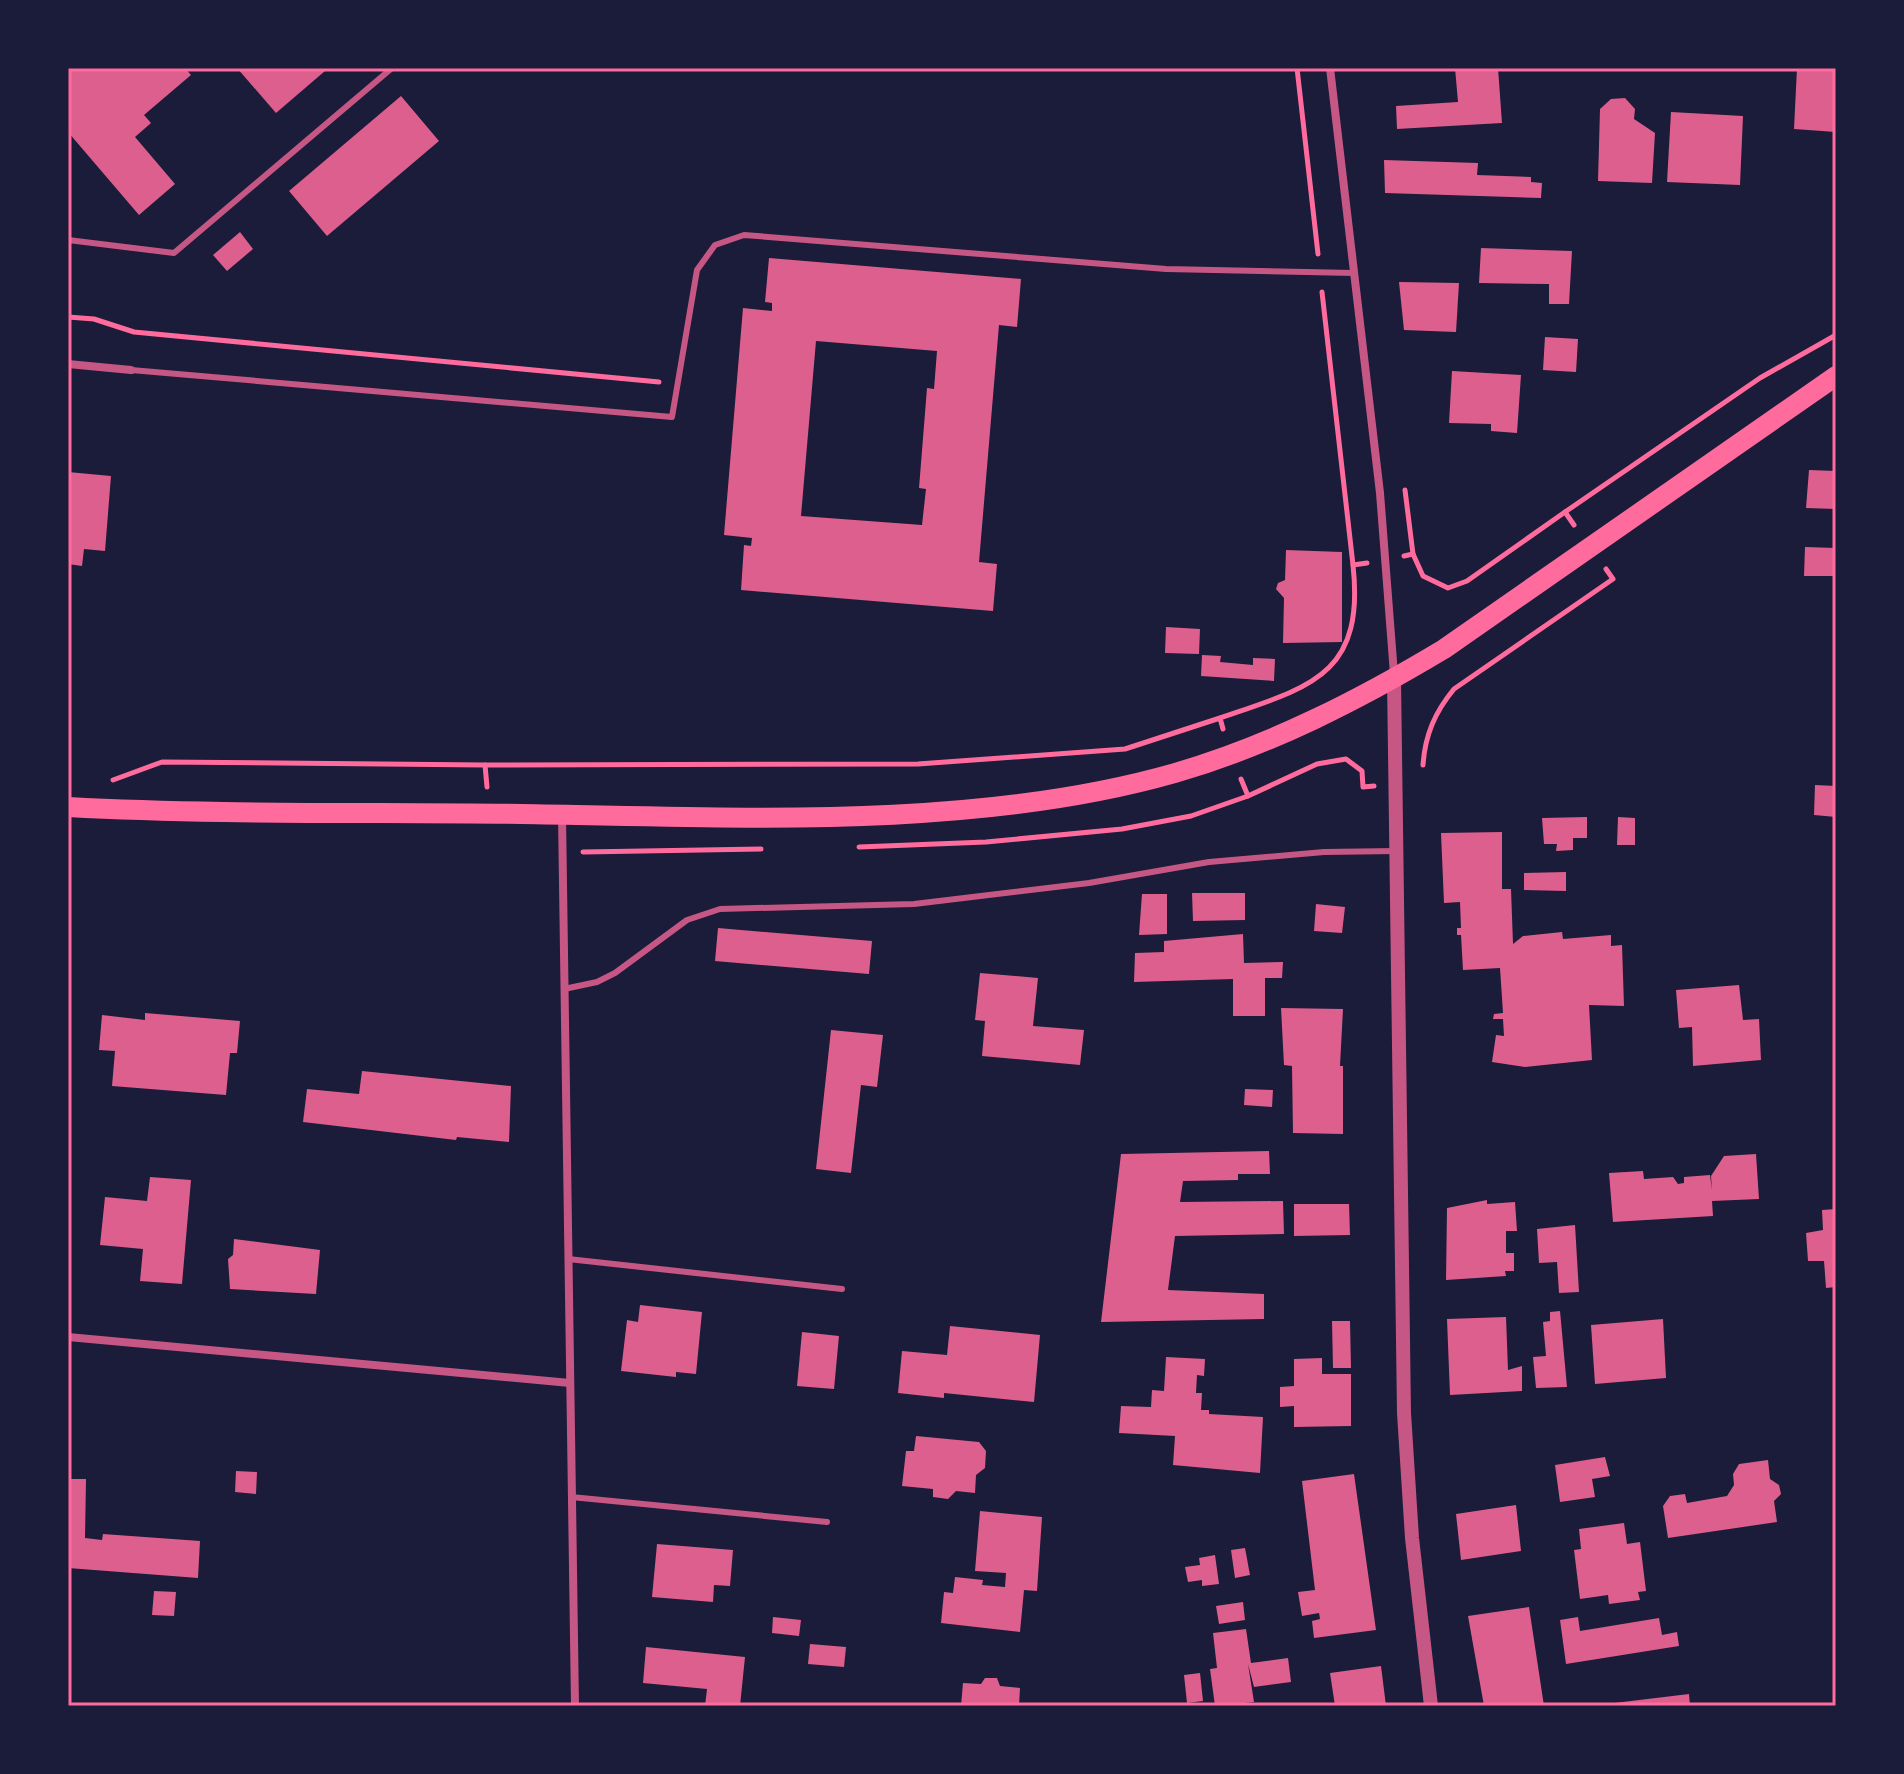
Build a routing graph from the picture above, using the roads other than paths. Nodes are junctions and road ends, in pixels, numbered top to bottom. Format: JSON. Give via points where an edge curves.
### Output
{"nodes":[{"id":1,"x":392,"y":68,"type":"edge"},
{"id":2,"x":1330,"y":68,"type":"edge"},
{"id":3,"x":68,"y":240,"type":"edge"},
{"id":4,"x":1354,"y":273,"type":"junction"},
{"id":5,"x":68,"y":364,"type":"edge"},
{"id":6,"x":131,"y":370,"type":"joint"},
{"id":7,"x":1836,"y":376,"type":"edge"},
{"id":8,"x":1394,"y":679,"type":"junction"},
{"id":9,"x":68,"y":807,"type":"edge"},
{"id":10,"x":562,"y":815,"type":"junction"},
{"id":11,"x":1396,"y":851,"type":"junction"},
{"id":12,"x":564,"y":989,"type":"junction"},
{"id":13,"x":568,"y":1259,"type":"junction"},
{"id":14,"x":842,"y":1289,"type":"dead end"},
{"id":15,"x":68,"y":1337,"type":"edge"},
{"id":16,"x":570,"y":1383,"type":"junction"},
{"id":17,"x":571,"y":1497,"type":"junction"},
{"id":18,"x":827,"y":1522,"type":"dead end"},
{"id":19,"x":575,"y":1706,"type":"edge"},
{"id":20,"x":1431,"y":1706,"type":"edge"}],
"edges":[{"from":1,"to":3,"type":"lane","via":[[174,253]]},
{"from":2,"to":4,"type":"street"},
{"from":4,"to":6,"type":"lane","via":[[1166,269],[744,235],[715,245],[697,270],[672,417]]},
{"from":4,"to":8,"type":"street","via":[[1380,493]]},
{"from":5,"to":6,"type":"street"},
{"from":7,"to":8,"type":"main road","via":[[1493,616]]},
{"from":8,"to":10,"type":"main road","via":[[1231,755],[1125,785],[973,808],[823,815]]},
{"from":8,"to":11,"type":"street"},
{"from":9,"to":10,"type":"main road"},
{"from":10,"to":12,"type":"street"},
{"from":11,"to":12,"type":"lane","via":[[1209,862],[914,904],[720,909],[687,920],[615,973]]},
{"from":11,"to":20,"type":"street","via":[[1404,1413]]},
{"from":12,"to":13,"type":"street"},
{"from":13,"to":14,"type":"lane"},
{"from":13,"to":16,"type":"street"},
{"from":15,"to":16,"type":"street"},
{"from":16,"to":17,"type":"street"},
{"from":17,"to":18,"type":"lane"},
{"from":17,"to":19,"type":"street"}]}
